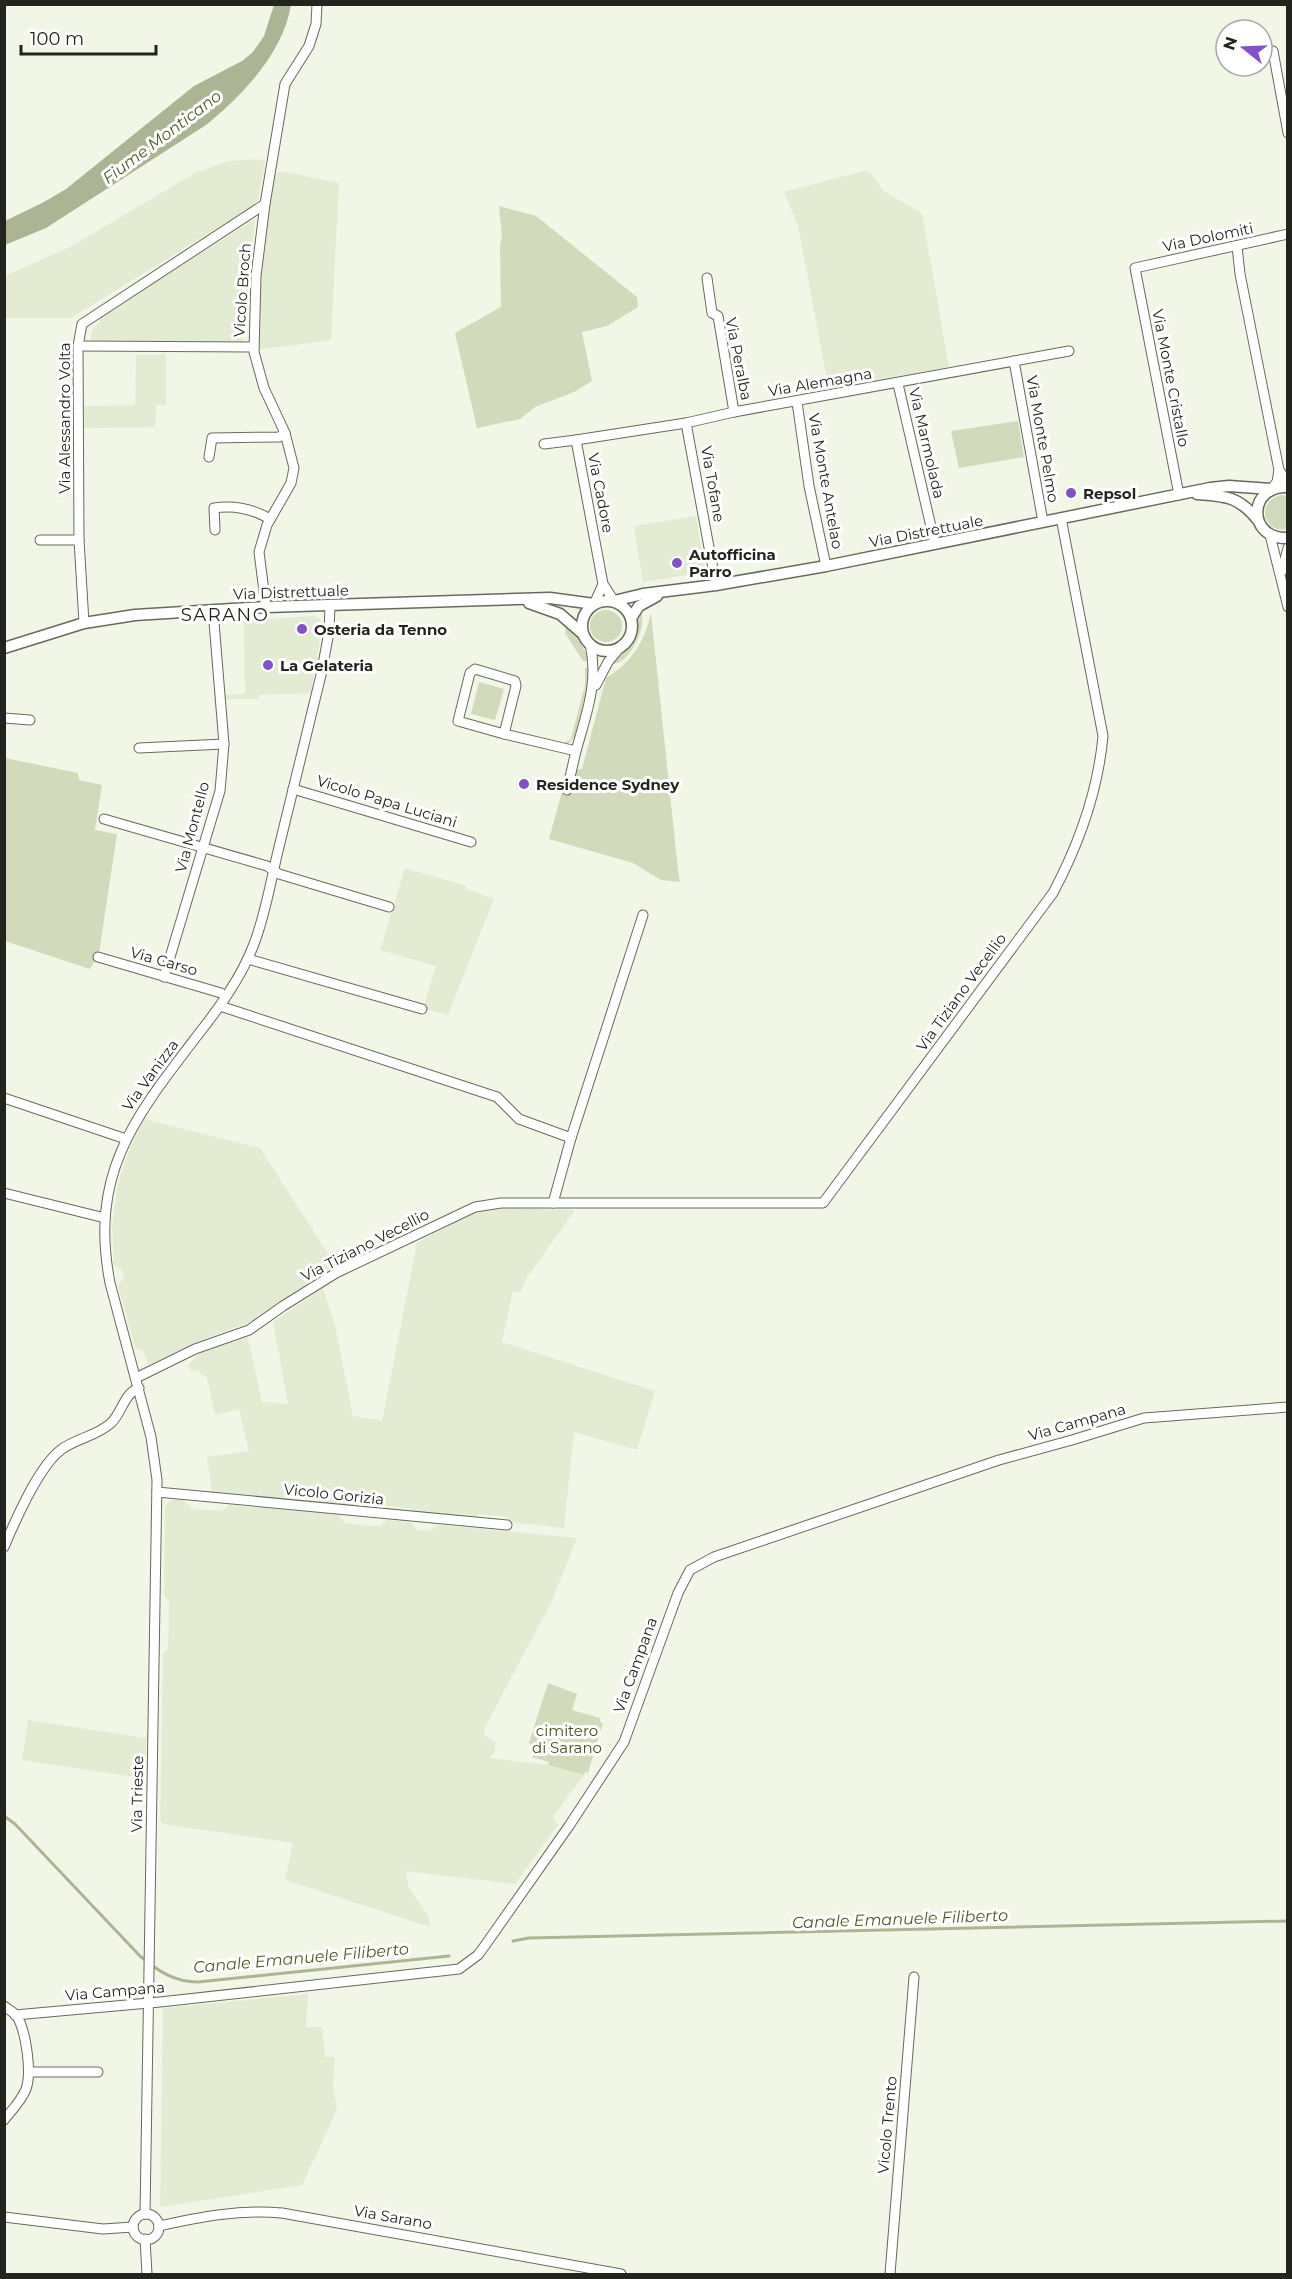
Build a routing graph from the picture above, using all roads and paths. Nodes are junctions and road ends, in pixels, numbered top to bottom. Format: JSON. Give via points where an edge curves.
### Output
{"nodes":[{"id":1,"x":317,"y":4,"type":"edge"},
{"id":2,"x":1274,"y":51,"type":"dead end"},
{"id":3,"x":1287,"y":133,"type":"edge"},
{"id":4,"x":265,"y":204,"type":"junction"},
{"id":5,"x":1287,"y":234,"type":"edge"},
{"id":6,"x":1237,"y":246,"type":"junction"},
{"id":7,"x":1135,"y":268,"type":"joint"},
{"id":8,"x":707,"y":278,"type":"dead end"},
{"id":9,"x":78,"y":346,"type":"junction"},
{"id":10,"x":254,"y":347,"type":"junction"},
{"id":11,"x":1069,"y":351,"type":"dead end"},
{"id":12,"x":1014,"y":362,"type":"junction"},
{"id":13,"x":898,"y":384,"type":"junction"},
{"id":14,"x":797,"y":402,"type":"junction"},
{"id":15,"x":734,"y":412,"type":"junction"},
{"id":16,"x":686,"y":423,"type":"junction"},
{"id":17,"x":285,"y":433,"type":"junction"},
{"id":18,"x":576,"y":441,"type":"junction"},
{"id":19,"x":544,"y":444,"type":"dead end"},
{"id":20,"x":209,"y":457,"type":"dead end"},
{"id":21,"x":1279,"y":470,"type":"junction"},
{"id":22,"x":1287,"y":485,"type":"edge"},
{"id":23,"x":1271,"y":489,"type":"junction"},
{"id":24,"x":1182,"y":494,"type":"junction"},
{"id":25,"x":1061,"y":518,"type":"junction"},
{"id":26,"x":270,"y":519,"type":"junction"},
{"id":27,"x":1258,"y":519,"type":"junction"},
{"id":28,"x":1043,"y":522,"type":"junction"},
{"id":29,"x":215,"y":530,"type":"dead end"},
{"id":30,"x":1270,"y":535,"type":"junction"},
{"id":31,"x":1287,"y":538,"type":"edge"},
{"id":32,"x":40,"y":540,"type":"dead end"},
{"id":33,"x":80,"y":540,"type":"junction"},
{"id":34,"x":935,"y":544,"type":"junction"},
{"id":35,"x":1287,"y":548,"type":"edge"},
{"id":36,"x":826,"y":566,"type":"junction"},
{"id":37,"x":1281,"y":577,"type":"junction"},
{"id":38,"x":603,"y":584,"type":"junction"},
{"id":39,"x":716,"y":585,"type":"junction"},
{"id":40,"x":670,"y":591,"type":"junction"},
{"id":41,"x":512,"y":600,"type":"junction"},
{"id":42,"x":614,"y":602,"type":"junction"},
{"id":43,"x":594,"y":604,"type":"junction"},
{"id":44,"x":330,"y":606,"type":"junction"},
{"id":45,"x":266,"y":607,"type":"junction"},
{"id":46,"x":1287,"y":607,"type":"edge"},
{"id":47,"x":213,"y":610,"type":"junction"},
{"id":48,"x":631,"y":618,"type":"junction"},
{"id":49,"x":84,"y":623,"type":"junction"},
{"id":50,"x":583,"y":634,"type":"junction"},
{"id":51,"x":590,"y":644,"type":"junction"},
{"id":52,"x":622,"y":645,"type":"junction"},
{"id":53,"x":4,"y":648,"type":"edge"},
{"id":54,"x":592,"y":692,"type":"junction"},
{"id":55,"x":4,"y":718,"type":"edge"},
{"id":56,"x":30,"y":720,"type":"dead end"},
{"id":57,"x":504,"y":734,"type":"junction"},
{"id":58,"x":224,"y":744,"type":"junction"},
{"id":59,"x":139,"y":748,"type":"dead end"},
{"id":60,"x":576,"y":751,"type":"junction"},
{"id":61,"x":293,"y":789,"type":"junction"},
{"id":62,"x":567,"y":790,"type":"dead end"},
{"id":63,"x":104,"y":819,"type":"dead end"},
{"id":64,"x":471,"y":842,"type":"dead end"},
{"id":65,"x":203,"y":848,"type":"junction"},
{"id":66,"x":274,"y":870,"type":"junction"},
{"id":67,"x":389,"y":907,"type":"dead end"},
{"id":68,"x":644,"y":915,"type":"dead end"},
{"id":69,"x":98,"y":957,"type":"dead end"},
{"id":70,"x":248,"y":958,"type":"junction"},
{"id":71,"x":164,"y":977,"type":"junction"},
{"id":72,"x":221,"y":993,"type":"dead end"},
{"id":73,"x":220,"y":1006,"type":"junction"},
{"id":74,"x":422,"y":1009,"type":"dead end"},
{"id":75,"x":4,"y":1098,"type":"edge"},
{"id":76,"x":571,"y":1138,"type":"junction"},
{"id":77,"x":126,"y":1139,"type":"junction"},
{"id":78,"x":4,"y":1193,"type":"edge"},
{"id":79,"x":553,"y":1203,"type":"junction"},
{"id":80,"x":105,"y":1218,"type":"junction"},
{"id":81,"x":136,"y":1378,"type":"junction"},
{"id":82,"x":139,"y":1389,"type":"junction"},
{"id":83,"x":1287,"y":1407,"type":"edge"},
{"id":84,"x":157,"y":1492,"type":"junction"},
{"id":85,"x":507,"y":1525,"type":"dead end"},
{"id":86,"x":4,"y":1547,"type":"edge"},
{"id":87,"x":914,"y":1977,"type":"dead end"},
{"id":88,"x":148,"y":2003,"type":"junction"},
{"id":89,"x":4,"y":2006,"type":"edge"},
{"id":90,"x":15,"y":2015,"type":"junction"},
{"id":91,"x":29,"y":2072,"type":"junction"},
{"id":92,"x":98,"y":2072,"type":"dead end"},
{"id":93,"x":4,"y":2120,"type":"edge"},
{"id":94,"x":145,"y":2214,"type":"junction"},
{"id":95,"x":4,"y":2217,"type":"edge"},
{"id":96,"x":159,"y":2226,"type":"junction"},
{"id":97,"x":133,"y":2227,"type":"junction"},
{"id":98,"x":145,"y":2240,"type":"junction"},
{"id":99,"x":147,"y":2274,"type":"edge"},
{"id":100,"x":621,"y":2274,"type":"edge"},
{"id":101,"x":890,"y":2274,"type":"edge"}],
"edges":[{"from":1,"to":4,"type":"street","name":"Vicolo Broch","via":[[309,46],[285,84]]},
{"from":2,"to":3,"type":"street"},
{"from":4,"to":9,"type":"street","name":"Via Alessandro Volta","via":[[82,324]]},
{"from":4,"to":10,"type":"street","name":"Vicolo Broch","via":[[256,276]]},
{"from":5,"to":6,"type":"street","name":"Via Dolomiti"},
{"from":6,"to":7,"type":"street","name":"Via Dolomiti"},
{"from":6,"to":21,"type":"street"},
{"from":7,"to":24,"type":"street","name":"Via Monte Cristallo"},
{"from":8,"to":15,"type":"street","name":"Via Peralba","via":[[712,313],[718,316]]},
{"from":9,"to":10,"type":"street"},
{"from":9,"to":33,"type":"street","name":"Via Alessandro Volta"},
{"from":10,"to":17,"type":"street","name":"Vicolo Broch","via":[[264,388]]},
{"from":11,"to":12,"type":"street","name":"Via Alemagna"},
{"from":12,"to":13,"type":"street","name":"Via Alemagna"},
{"from":12,"to":28,"type":"street","name":"Via Monte Pelmo"},
{"from":13,"to":14,"type":"street","name":"Via Alemagna"},
{"from":13,"to":34,"type":"street","name":"Via Marmolada"},
{"from":14,"to":15,"type":"street","name":"Via Alemagna"},
{"from":14,"to":36,"type":"street","name":"Via Monte Antelao"},
{"from":15,"to":16,"type":"street","name":"Via Alemagna"},
{"from":16,"to":18,"type":"street","name":"Via Alemagna"},
{"from":16,"to":39,"type":"street","name":"Via Tofane"},
{"from":17,"to":20,"type":"street","via":[[279,437],[212,438]]},
{"from":17,"to":26,"type":"street","name":"Vicolo Broch","via":[[293,476]]},
{"from":18,"to":19,"type":"street","name":"Via Cadore"},
{"from":18,"to":38,"type":"street","name":"Via Cadore"},
{"from":21,"to":22,"type":"street"},
{"from":21,"to":23,"type":"street"},
{"from":22,"to":23,"type":"main road","name":"Via Distrettuale"},
{"from":23,"to":24,"type":"main road","name":"Via Distrettuale","via":[[1230,486]]},
{"from":23,"to":27,"type":"main road","via":[[1259,502]]},
{"from":24,"to":25,"type":"main road","name":"Via Distrettuale"},
{"from":24,"to":27,"type":"main road","name":"Via Distrettuale","via":[[1231,498]]},
{"from":25,"to":28,"type":"main road","name":"Via Distrettuale"},
{"from":25,"to":79,"type":"street","name":"Via Tiziano Vecellio","via":[[1103,736],[1093,796],[1070,860],[1053,892],[823,1203]]},
{"from":26,"to":29,"type":"street","via":[[259,512],[228,506],[214,508]]},
{"from":26,"to":45,"type":"street","name":"Vicolo Broch","via":[[258,560]]},
{"from":27,"to":30,"type":"main road","name":"Via Distrettuale"},
{"from":28,"to":34,"type":"main road","name":"Via Distrettuale"},
{"from":30,"to":31,"type":"main road"},
{"from":30,"to":37,"type":"street"},
{"from":32,"to":33,"type":"street"},
{"from":33,"to":49,"type":"street","name":"Via Alessandro Volta"},
{"from":34,"to":36,"type":"main road","name":"Via Distrettuale"},
{"from":35,"to":37,"type":"street"},
{"from":36,"to":39,"type":"main road","name":"Via Distrettuale"},
{"from":37,"to":46,"type":"street"},
{"from":38,"to":42,"type":"street","name":"Via Cadore"},
{"from":38,"to":43,"type":"street"},
{"from":39,"to":40,"type":"main road","name":"Via Distrettuale"},
{"from":40,"to":42,"type":"main road","name":"Via Distrettuale"},
{"from":40,"to":48,"type":"main road","via":[[646,601]]},
{"from":41,"to":43,"type":"main road","via":[[550,598]]},
{"from":41,"to":44,"type":"main road","name":"Via Distrettuale"},
{"from":41,"to":50,"type":"main road","via":[[551,609]]},
{"from":42,"to":43,"type":"main road"},
{"from":42,"to":48,"type":"main road"},
{"from":43,"to":50,"type":"main road","via":[[585,613]]},
{"from":44,"to":45,"type":"main road","name":"Via Distrettuale"},
{"from":44,"to":61,"type":"street","name":"Via Vanizza","via":[[321,675]]},
{"from":45,"to":47,"type":"main road","name":"Via Distrettuale"},
{"from":47,"to":49,"type":"main road","name":"Via Distrettuale"},
{"from":47,"to":58,"type":"street","name":"Via Montello"},
{"from":48,"to":52,"type":"main road","via":[[630,633]]},
{"from":49,"to":53,"type":"main road","name":"Via Distrettuale"},
{"from":50,"to":51,"type":"main road"},
{"from":51,"to":52,"type":"main road","via":[[602,650]]},
{"from":51,"to":54,"type":"street","via":[[594,666]]},
{"from":52,"to":54,"type":"street"},
{"from":54,"to":60,"type":"street"},
{"from":55,"to":56,"type":"street"},
{"from":57,"to":57,"type":"street","via":[[515,681],[472,670],[458,721]]},
{"from":57,"to":60,"type":"street"},
{"from":58,"to":59,"type":"street"},
{"from":58,"to":65,"type":"street","name":"Via Montello","via":[[220,791]]},
{"from":60,"to":62,"type":"street"},
{"from":61,"to":64,"type":"street","name":"Vicolo Papa Luciani"},
{"from":61,"to":66,"type":"street","name":"Via Vanizza"},
{"from":63,"to":65,"type":"street"},
{"from":65,"to":66,"type":"street"},
{"from":65,"to":71,"type":"street","name":"Via Montello"},
{"from":66,"to":67,"type":"street"},
{"from":66,"to":70,"type":"street","name":"Via Vanizza"},
{"from":68,"to":76,"type":"street"},
{"from":69,"to":71,"type":"street","name":"Via Carso"},
{"from":70,"to":73,"type":"street","name":"Via Vanizza"},
{"from":70,"to":74,"type":"street"},
{"from":71,"to":72,"type":"street","name":"Via Carso"},
{"from":73,"to":76,"type":"street","via":[[497,1096],[519,1119]]},
{"from":73,"to":77,"type":"street","name":"Via Vanizza","via":[[145,1104]]},
{"from":75,"to":77,"type":"street"},
{"from":76,"to":79,"type":"street"},
{"from":77,"to":80,"type":"street","name":"Via Vanizza","via":[[113,1175]]},
{"from":78,"to":80,"type":"street"},
{"from":79,"to":81,"type":"street","name":"Via Tiziano Vecellio","via":[[475,1207],[336,1273],[249,1330],[195,1349]]},
{"from":80,"to":81,"type":"street","name":"Via Vanizza","via":[[109,1277]]},
{"from":81,"to":82,"type":"street","name":"Via Trieste"},
{"from":82,"to":84,"type":"street","name":"Via Trieste","via":[[151,1437]]},
{"from":82,"to":86,"type":"street","via":[[130,1393],[106,1426],[52,1457]]},
{"from":83,"to":88,"type":"street","name":"Via Campana","via":[[1144,1418],[999,1460],[714,1557],[690,1570],[678,1593],[624,1742],[478,1955],[459,1969]]},
{"from":84,"to":85,"type":"street","name":"Vicolo Gorizia"},
{"from":84,"to":88,"type":"street","name":"Via Trieste"},
{"from":87,"to":101,"type":"street","name":"Vicolo Trento"},
{"from":88,"to":90,"type":"street","name":"Via Campana"},
{"from":88,"to":94,"type":"street","name":"Via Trieste"},
{"from":89,"to":90,"type":"street"},
{"from":90,"to":91,"type":"street","via":[[22,2029]]},
{"from":91,"to":92,"type":"street"},
{"from":91,"to":93,"type":"street","via":[[23,2095]]},
{"from":94,"to":96,"type":"street","via":[[153,2216]]},
{"from":94,"to":97,"type":"street","via":[[135,2219]]},
{"from":95,"to":97,"type":"street","via":[[103,2229]]},
{"from":96,"to":98,"type":"street","via":[[153,2237]]},
{"from":96,"to":100,"type":"street","name":"Via Sarano","via":[[239,2212],[282,2213]]},
{"from":97,"to":98,"type":"street","via":[[138,2237]]},
{"from":98,"to":99,"type":"street"}]}
